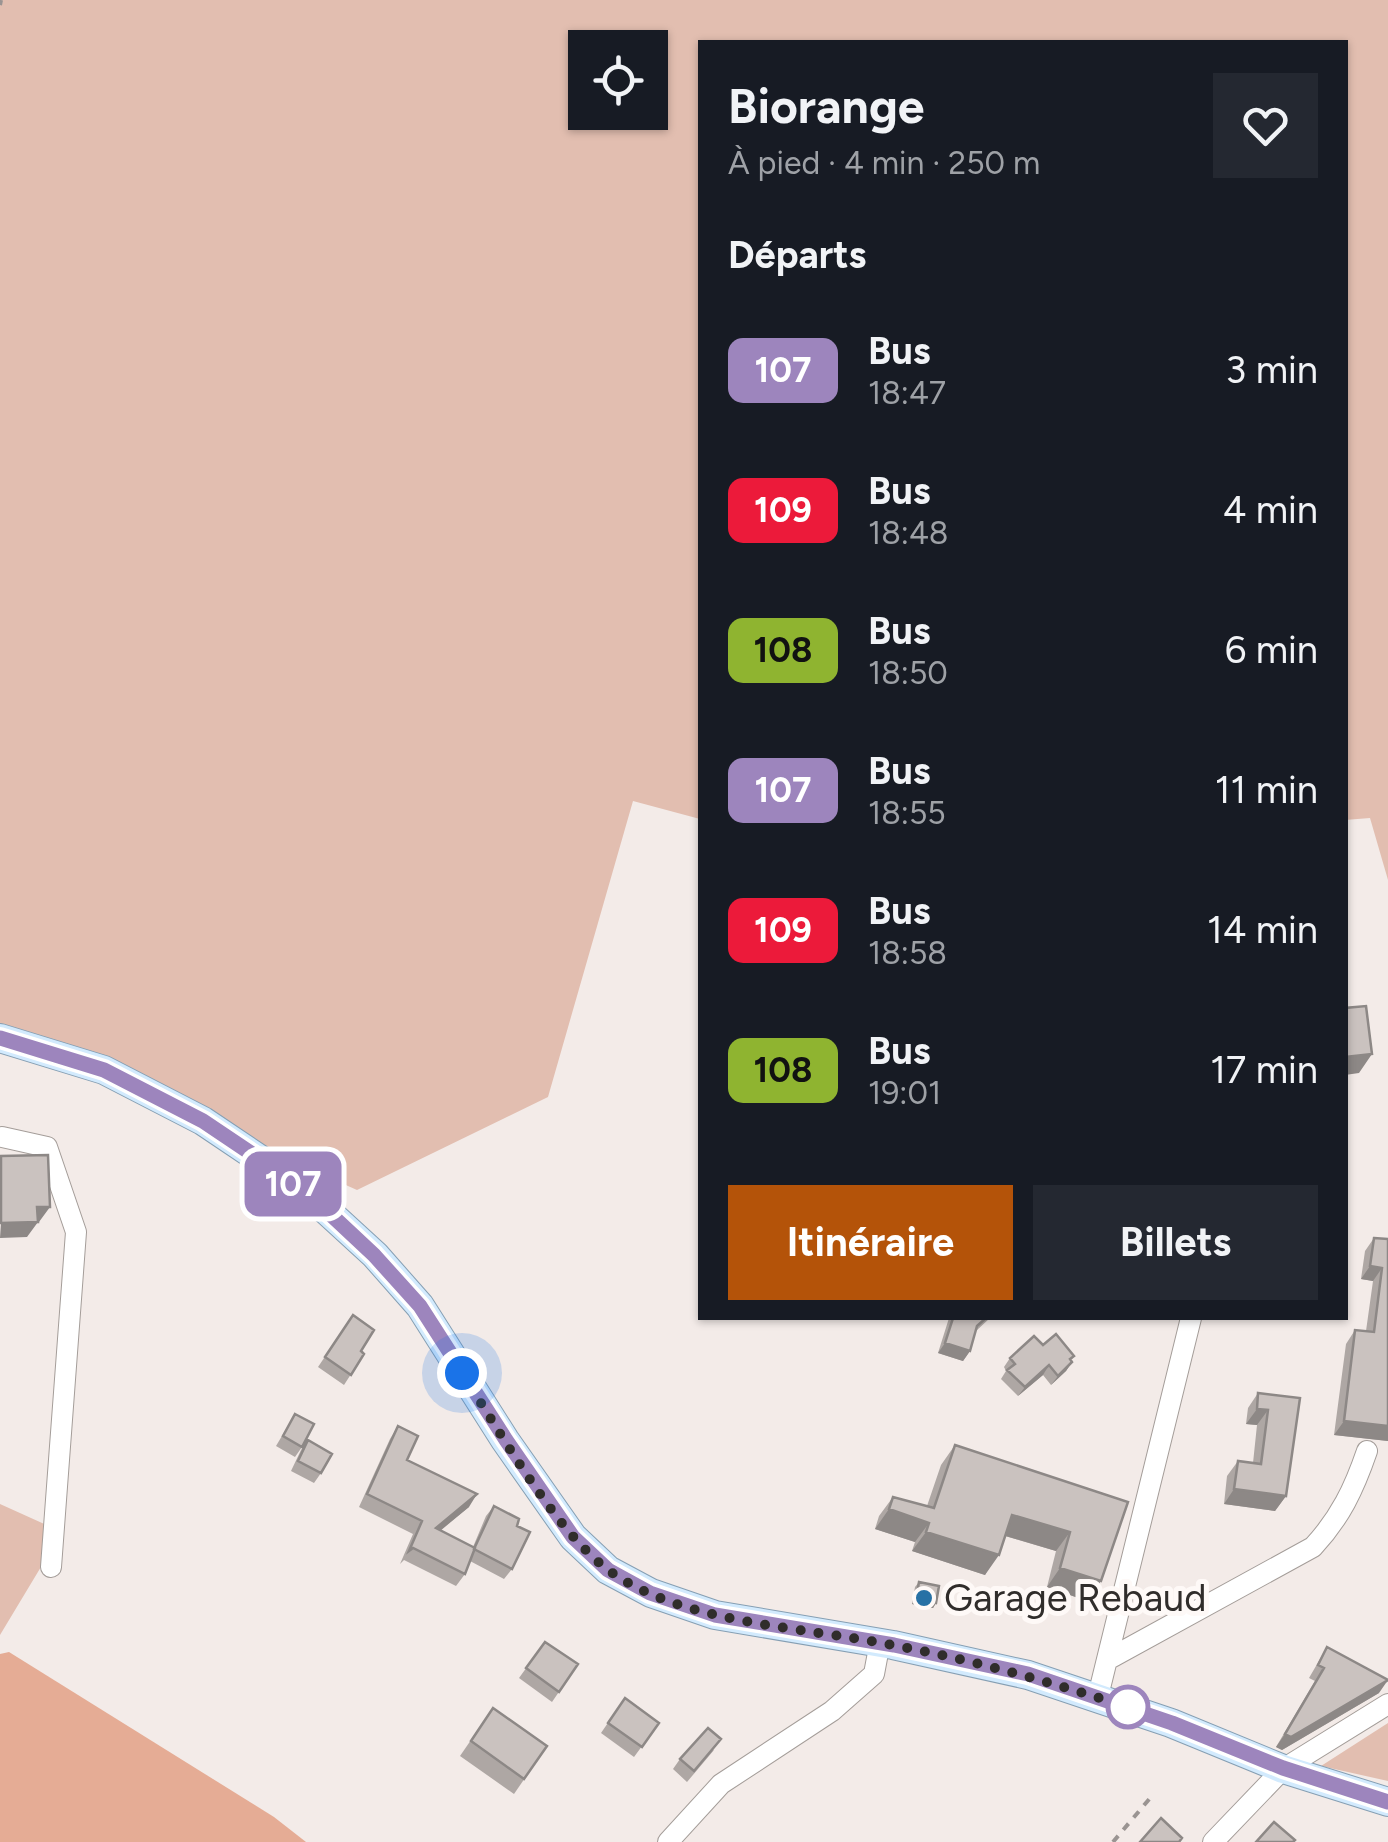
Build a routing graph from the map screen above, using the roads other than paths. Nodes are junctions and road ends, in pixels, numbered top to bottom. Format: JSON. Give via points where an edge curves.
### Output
{"nodes":[{"id":1,"x":0,"y":1038,"type":"edge"},
{"id":2,"x":1,"y":1137,"type":"edge"},
{"id":3,"x":1191,"y":1320,"type":"edge"},
{"id":4,"x":1367,"y":1451,"type":"dead end"},
{"id":5,"x":51,"y":1567,"type":"dead end"},
{"id":6,"x":880,"y":1642,"type":"junction"},
{"id":7,"x":1106,"y":1660,"type":"junction"},
{"id":8,"x":1098,"y":1696,"type":"junction"},
{"id":9,"x":1388,"y":1704,"type":"edge"},
{"id":10,"x":1283,"y":1768,"type":"junction"},
{"id":11,"x":1388,"y":1802,"type":"edge"},
{"id":12,"x":668,"y":1842,"type":"edge"},
{"id":13,"x":1213,"y":1842,"type":"edge"}],
"edges":[{"from":1,"to":6,"type":"main road","via":[[104,1070],[203,1121],[327,1211],[420,1306],[573,1537],[608,1570],[715,1615]]},
{"from":2,"to":5,"type":"street","via":[[46,1148],[76,1232]]},
{"from":3,"to":7,"type":"street"},
{"from":4,"to":7,"type":"street","via":[[1338,1520],[1313,1547]]},
{"from":6,"to":8,"type":"main road"},
{"from":6,"to":12,"type":"street","via":[[874,1674],[832,1711],[721,1784]]},
{"from":7,"to":8,"type":"street"},
{"from":8,"to":10,"type":"main road"},
{"from":9,"to":10,"type":"street"},
{"from":10,"to":11,"type":"main road"},
{"from":10,"to":13,"type":"street"}]}
